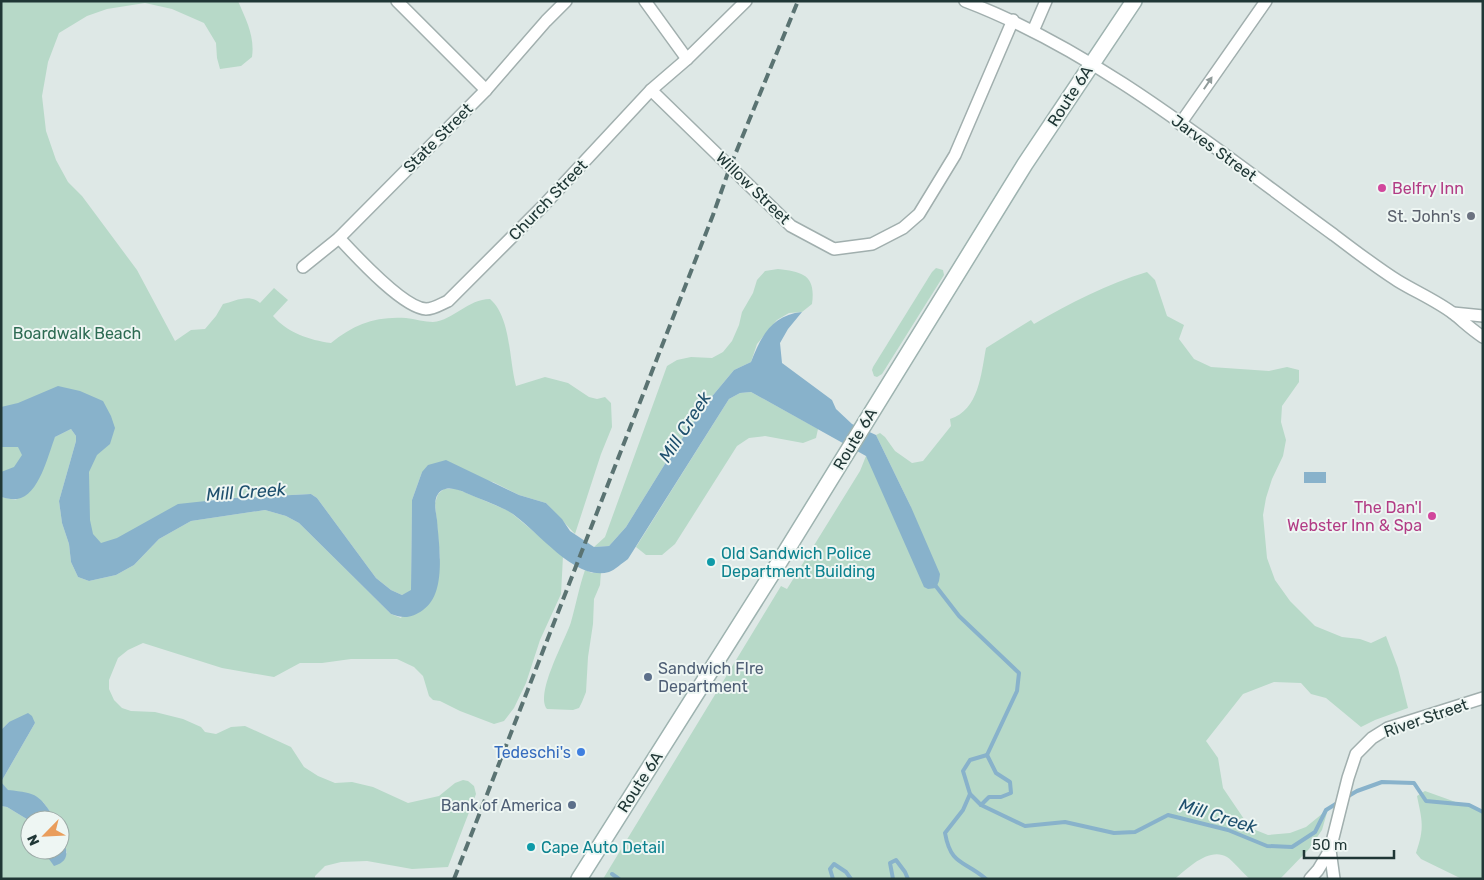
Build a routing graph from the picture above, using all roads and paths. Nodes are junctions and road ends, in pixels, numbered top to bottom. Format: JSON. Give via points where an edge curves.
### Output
{"nodes":[{"id":1,"x":397,"y":1,"type":"edge"},
{"id":2,"x":566,"y":1,"type":"edge"},
{"id":3,"x":645,"y":1,"type":"edge"},
{"id":4,"x":746,"y":1,"type":"edge"},
{"id":5,"x":965,"y":1,"type":"edge"},
{"id":6,"x":1046,"y":1,"type":"edge"},
{"id":7,"x":1134,"y":1,"type":"edge"},
{"id":8,"x":1266,"y":1,"type":"edge"},
{"id":9,"x":1013,"y":20,"type":"junction"},
{"id":10,"x":1033,"y":30,"type":"junction"},
{"id":11,"x":687,"y":59,"type":"junction"},
{"id":12,"x":1091,"y":64,"type":"junction"},
{"id":13,"x":486,"y":90,"type":"junction"},
{"id":14,"x":651,"y":90,"type":"junction"},
{"id":15,"x":1180,"y":124,"type":"junction"},
{"id":16,"x":339,"y":238,"type":"junction"},
{"id":17,"x":303,"y":267,"type":"dead end"},
{"id":18,"x":1453,"y":313,"type":"junction"},
{"id":19,"x":1483,"y":316,"type":"edge"},
{"id":20,"x":1483,"y":338,"type":"edge"},
{"id":21,"x":1483,"y":698,"type":"edge"},
{"id":22,"x":1330,"y":850,"type":"junction"},
{"id":23,"x":578,"y":879,"type":"edge"},
{"id":24,"x":1310,"y":879,"type":"edge"},
{"id":25,"x":1334,"y":879,"type":"edge"}],
"edges":[{"from":1,"to":13,"type":"street"},
{"from":2,"to":13,"type":"street","name":"State Street"},
{"from":3,"to":11,"type":"street"},
{"from":4,"to":11,"type":"street","name":"Church Street"},
{"from":5,"to":9,"type":"street","name":"Jarves Street"},
{"from":6,"to":10,"type":"street"},
{"from":7,"to":12,"type":"main road","name":"Route 6A"},
{"from":15,"to":8,"type":"street","one_way":true},
{"from":9,"to":10,"type":"street","name":"Jarves Street"},
{"from":9,"to":14,"type":"street","name":"Willow Street","via":[[955,155],[919,214],[903,228],[872,244],[834,249],[791,226]]},
{"from":10,"to":12,"type":"street","name":"Jarves Street"},
{"from":11,"to":14,"type":"street","name":"Church Street"},
{"from":12,"to":15,"type":"street","name":"Jarves Street"},
{"from":12,"to":23,"type":"main road","name":"Route 6A","via":[[964,260],[844,458]]},
{"from":13,"to":16,"type":"street","name":"State Street"},
{"from":14,"to":16,"type":"street","name":"Church Street","via":[[491,260],[448,301],[436,307],[414,306],[400,297]]},
{"from":15,"to":18,"type":"street","name":"Jarves Street","via":[[1381,270]]},
{"from":16,"to":17,"type":"street","name":"State Street"},
{"from":18,"to":19,"type":"street","name":"Jarves Street"},
{"from":18,"to":20,"type":"street","name":"Jarves Street"},
{"from":21,"to":22,"type":"street","name":"River Street","via":[[1388,728],[1372,738],[1356,754]]},
{"from":22,"to":24,"type":"street","name":"River Street"},
{"from":22,"to":25,"type":"street","name":"River Street"}]}
